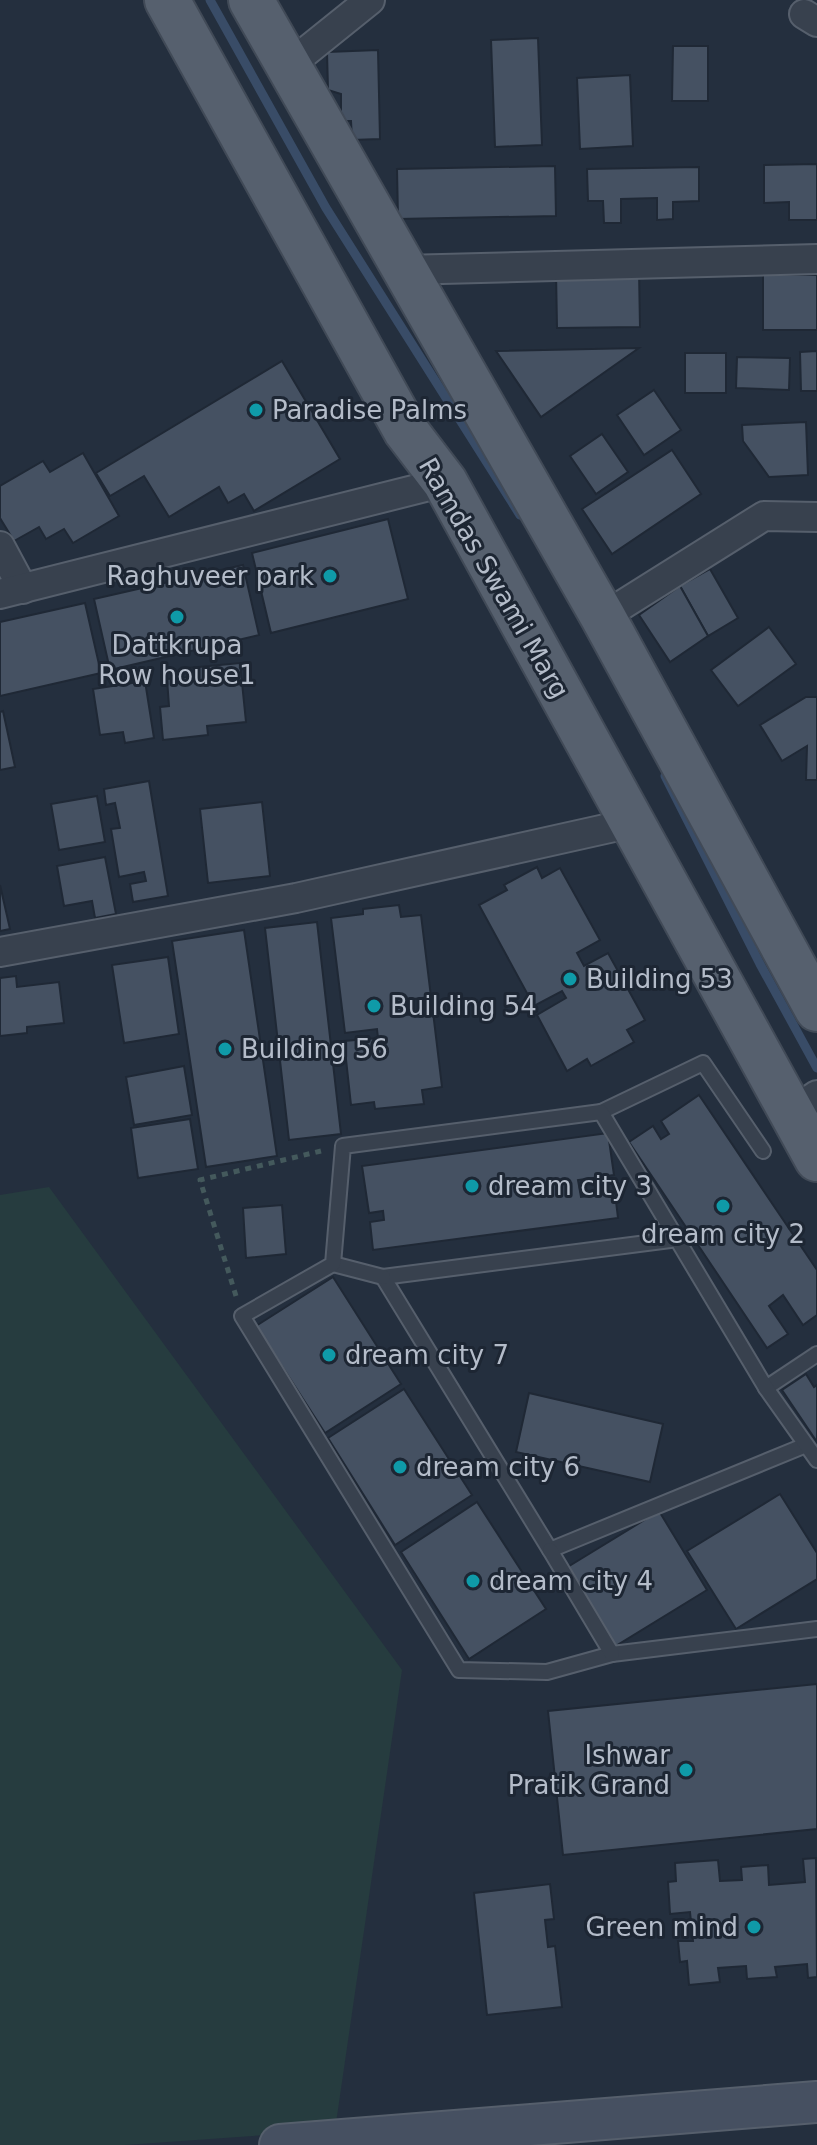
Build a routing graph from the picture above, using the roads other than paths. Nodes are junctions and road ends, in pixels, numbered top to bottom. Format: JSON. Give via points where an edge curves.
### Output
{"nodes":[{"id":1,"x":167,"y":0,"type":"edge"},
{"id":2,"x":251,"y":0,"type":"edge"},
{"id":3,"x":370,"y":0,"type":"edge"},
{"id":4,"x":288,"y":66,"type":"junction"},
{"id":5,"x":817,"y":259,"type":"edge"},
{"id":6,"x":403,"y":270,"type":"junction"},
{"id":7,"x":445,"y":482,"type":"junction"},
{"id":8,"x":817,"y":517,"type":"edge"},
{"id":9,"x":0,"y":546,"type":"edge"},
{"id":10,"x":12,"y":591,"type":"edge"},
{"id":11,"x":603,"y":617,"type":"junction"},
{"id":12,"x":632,"y":823,"type":"junction"},
{"id":13,"x":0,"y":952,"type":"edge"},
{"id":14,"x":817,"y":1009,"type":"edge"},
{"id":15,"x":806,"y":1102,"type":"edge"},
{"id":16,"x":601,"y":1112,"type":"junction"},
{"id":17,"x":763,"y":1151,"type":"dead end"},
{"id":18,"x":817,"y":1159,"type":"edge"},
{"id":19,"x":678,"y":1239,"type":"junction"},
{"id":20,"x":333,"y":1264,"type":"junction"},
{"id":21,"x":383,"y":1277,"type":"junction"},
{"id":22,"x":817,"y":1354,"type":"edge"},
{"id":23,"x":766,"y":1388,"type":"junction"},
{"id":24,"x":806,"y":1445,"type":"junction"},
{"id":25,"x":817,"y":1460,"type":"edge"},
{"id":26,"x":550,"y":1550,"type":"junction"},
{"id":27,"x":817,"y":1629,"type":"edge"},
{"id":28,"x":612,"y":1654,"type":"junction"},
{"id":29,"x":817,"y":2102,"type":"edge"},
{"id":30,"x":280,"y":2145,"type":"edge"}],
"edges":[{"from":1,"to":7,"type":"main road","name":"Ramdas Swami Marg","via":[[406,431]]},
{"from":2,"to":4,"type":"main road"},
{"from":3,"to":4,"type":"street"},
{"from":4,"to":6,"type":"main road"},
{"from":5,"to":6,"type":"street"},
{"from":6,"to":11,"type":"main road"},
{"from":7,"to":10,"type":"street"},
{"from":7,"to":12,"type":"main road","name":"Ramdas Swami Marg"},
{"from":8,"to":11,"type":"street","via":[[764,516]]},
{"from":9,"to":10,"type":"street"},
{"from":11,"to":14,"type":"main road"},
{"from":12,"to":13,"type":"street","via":[[296,898]]},
{"from":12,"to":15,"type":"main road","name":"Ramdas Swami Marg"},
{"from":15,"to":18,"type":"main road","name":"Ramdas Swami Marg"},
{"from":16,"to":17,"type":"lane","via":[[703,1063]]},
{"from":16,"to":19,"type":"lane"},
{"from":16,"to":20,"type":"lane","via":[[343,1146]]},
{"from":19,"to":21,"type":"lane"},
{"from":19,"to":23,"type":"lane"},
{"from":20,"to":21,"type":"lane"},
{"from":20,"to":28,"type":"lane","via":[[242,1316],[459,1670],[547,1672]]},
{"from":21,"to":26,"type":"lane"},
{"from":22,"to":23,"type":"lane"},
{"from":23,"to":24,"type":"lane"},
{"from":24,"to":25,"type":"lane"},
{"from":24,"to":26,"type":"lane"},
{"from":26,"to":28,"type":"lane"},
{"from":27,"to":28,"type":"lane"},
{"from":29,"to":30,"type":"main road"}]}
